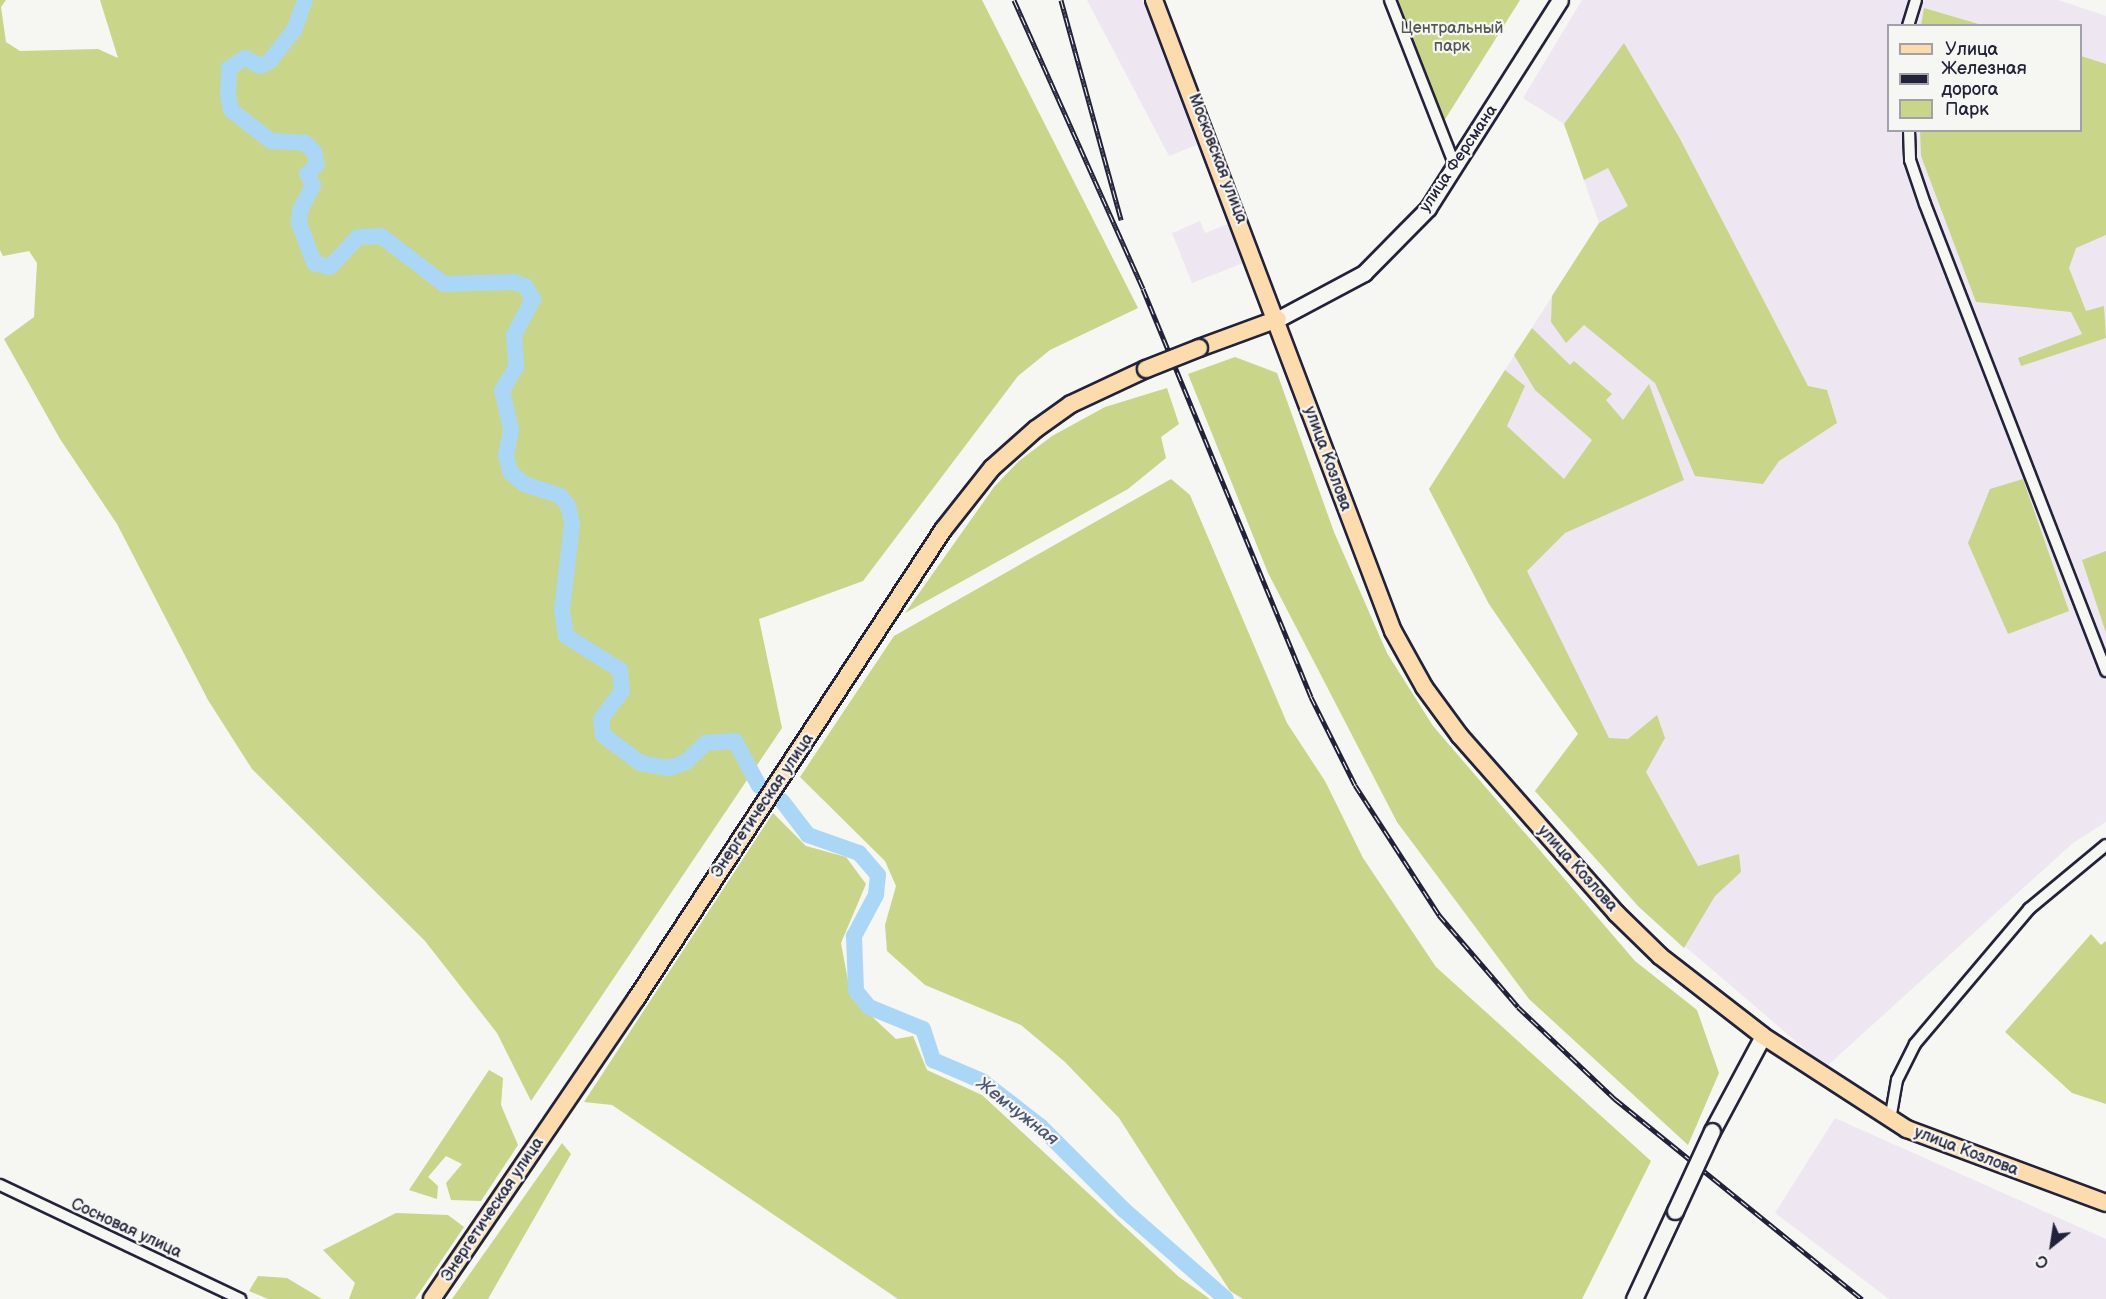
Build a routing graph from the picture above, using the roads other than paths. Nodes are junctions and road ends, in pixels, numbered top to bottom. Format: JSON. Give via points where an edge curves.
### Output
{"nodes":[{"id":1,"x":1154,"y":0,"type":"edge"},
{"id":2,"x":1390,"y":0,"type":"edge"},
{"id":3,"x":1560,"y":0,"type":"edge"},
{"id":4,"x":1916,"y":0,"type":"edge"},
{"id":5,"x":1909,"y":24,"type":"edge"},
{"id":6,"x":1909,"y":132,"type":"edge"},
{"id":7,"x":1456,"y":169,"type":"junction"},
{"id":8,"x":1278,"y":319,"type":"junction"},
{"id":9,"x":1199,"y":348,"type":"joint"},
{"id":10,"x":2106,"y":671,"type":"edge"},
{"id":11,"x":2106,"y":845,"type":"edge"},
{"id":12,"x":1763,"y":1036,"type":"junction"},
{"id":13,"x":1890,"y":1120,"type":"junction"},
{"id":14,"x":0,"y":1185,"type":"edge"},
{"id":15,"x":2106,"y":1203,"type":"edge"},
{"id":16,"x":240,"y":1299,"type":"edge"},
{"id":17,"x":432,"y":1299,"type":"edge"},
{"id":18,"x":1634,"y":1299,"type":"edge"}],
"edges":[{"from":1,"to":8,"type":"main road","name":"Московская улица"},
{"from":2,"to":7,"type":"street"},
{"from":3,"to":7,"type":"street","name":"улица Ферсмана"},
{"from":4,"to":5,"type":"street"},
{"from":6,"to":10,"type":"street","via":[[1910,160],[1925,204]]},
{"from":7,"to":8,"type":"street","name":"улица Ферсмана","via":[[1428,208],[1381,260],[1333,293]]},
{"from":8,"to":9,"type":"main road","name":"улица Ферсмана"},
{"from":8,"to":12,"type":"main road","name":"улица Козлова","via":[[1393,631],[1424,687],[1517,803],[1616,913],[1660,956]]},
{"from":9,"to":17,"type":"main road","name":"Энергетическая улица","bridge":true,"via":[[1071,404],[992,468],[943,530],[636,999]]},
{"from":11,"to":13,"type":"street","via":[[2030,909],[1915,1044],[1897,1080]]},
{"from":12,"to":13,"type":"main road","name":"улица Козлова"},
{"from":12,"to":18,"type":"street","bridge":true,"via":[[1713,1131]]},
{"from":13,"to":15,"type":"main road","name":"улица Козлова","via":[[1933,1141]]},
{"from":14,"to":16,"type":"street","name":"Сосновая улица"}]}
